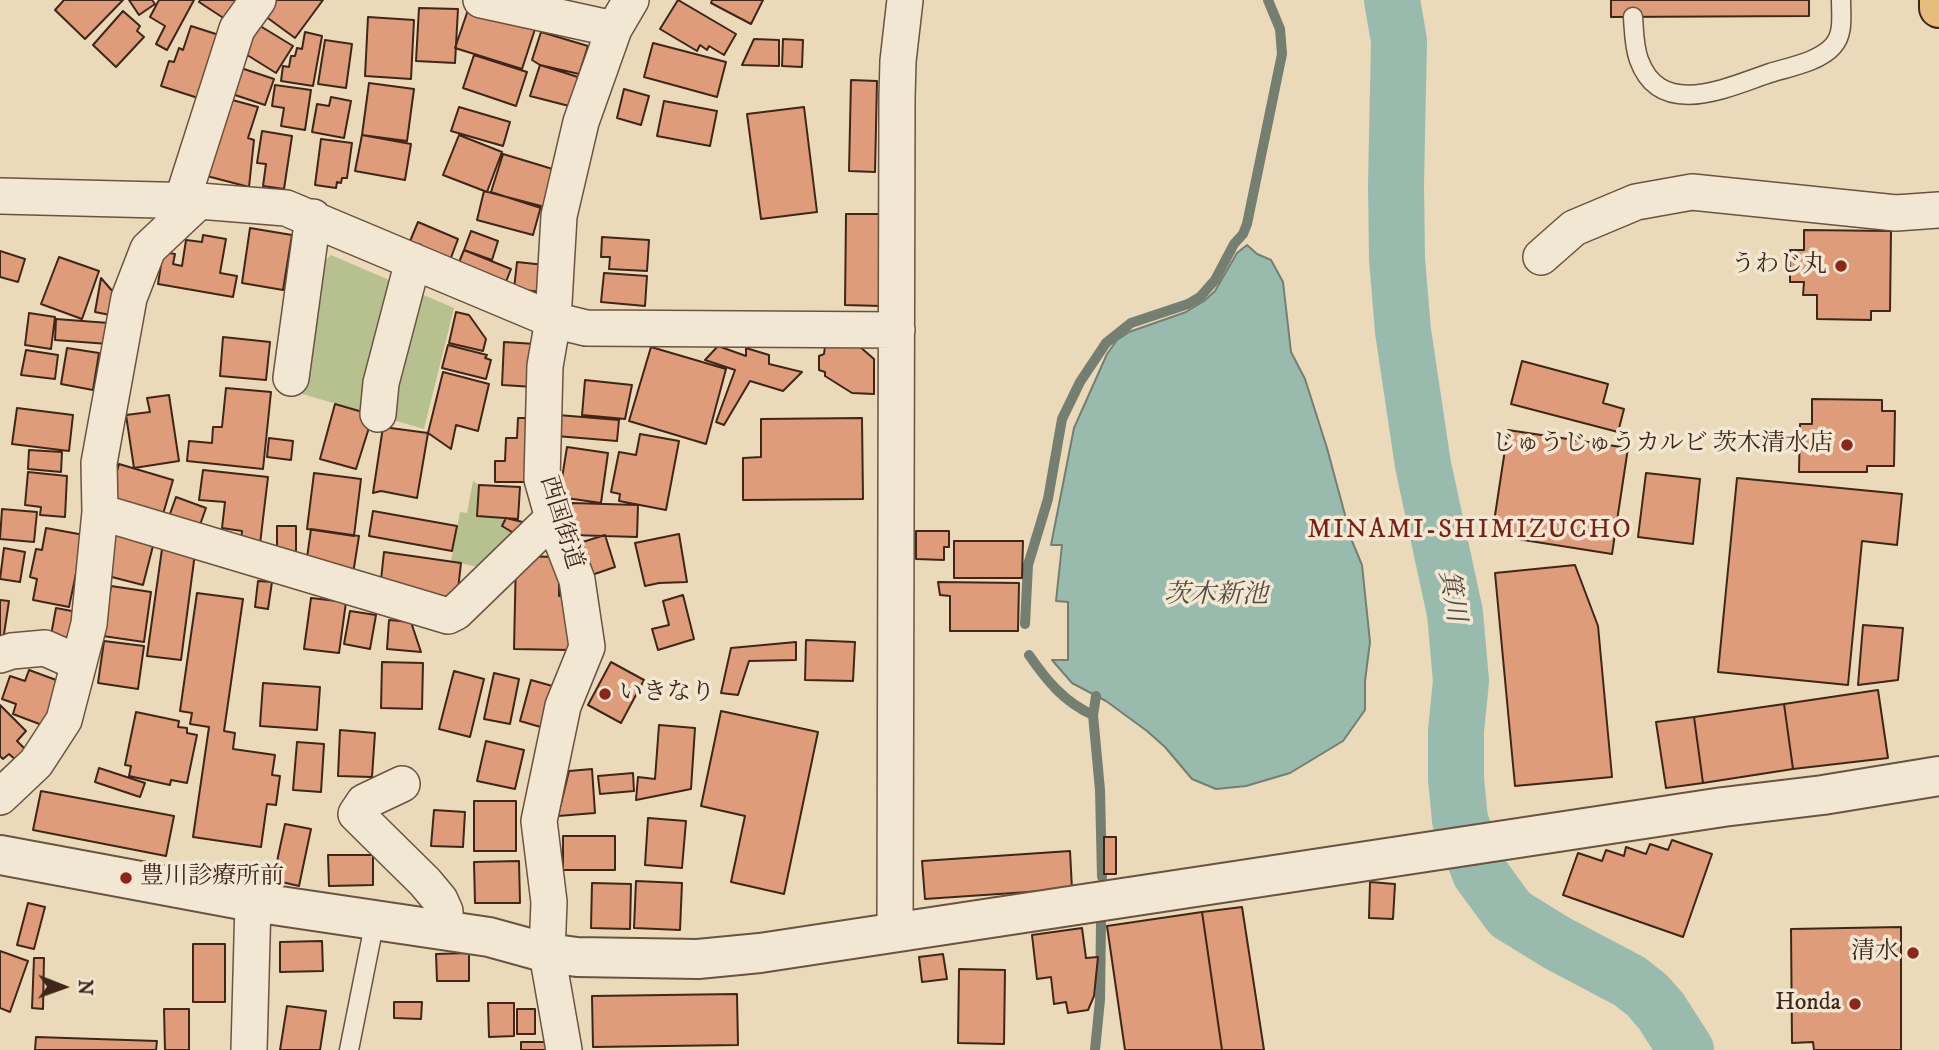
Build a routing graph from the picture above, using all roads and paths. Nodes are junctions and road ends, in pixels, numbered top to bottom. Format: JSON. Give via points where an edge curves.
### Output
{"nodes":[{"id":1,"x":258,"y":0,"type":"edge"},
{"id":2,"x":481,"y":0,"type":"edge"},
{"id":3,"x":905,"y":0,"type":"edge"},
{"id":4,"x":1841,"y":0,"type":"edge"},
{"id":5,"x":1939,"y":0,"type":"edge"},
{"id":6,"x":1939,"y":8,"type":"edge"},
{"id":7,"x":622,"y":14,"type":"edge"},
{"id":8,"x":1633,"y":18,"type":"dead end"},
{"id":9,"x":0,"y":196,"type":"edge"},
{"id":10,"x":190,"y":201,"type":"junction"},
{"id":11,"x":1939,"y":209,"type":"edge"},
{"id":12,"x":313,"y":218,"type":"junction"},
{"id":13,"x":1541,"y":257,"type":"dead end"},
{"id":14,"x":414,"y":261,"type":"junction"},
{"id":15,"x":553,"y":320,"type":"junction"},
{"id":16,"x":897,"y":330,"type":"junction"},
{"id":17,"x":291,"y":378,"type":"dead end"},
{"id":18,"x":378,"y":414,"type":"dead end"},
{"id":19,"x":100,"y":512,"type":"junction"},
{"id":20,"x":553,"y":518,"type":"junction"},
{"id":21,"x":0,"y":655,"type":"edge"},
{"id":22,"x":79,"y":663,"type":"junction"},
{"id":23,"x":1939,"y":776,"type":"edge"},
{"id":24,"x":402,"y":784,"type":"dead end"},
{"id":25,"x":0,"y":797,"type":"edge"},
{"id":26,"x":0,"y":855,"type":"edge"},
{"id":27,"x":253,"y":902,"type":"junction"},
{"id":28,"x":375,"y":920,"type":"junction"},
{"id":29,"x":445,"y":930,"type":"junction"},
{"id":30,"x":895,"y":932,"type":"junction"},
{"id":31,"x":547,"y":953,"type":"junction"},
{"id":32,"x":249,"y":1050,"type":"edge"},
{"id":33,"x":349,"y":1050,"type":"edge"},
{"id":34,"x":564,"y":1050,"type":"edge"}],
"edges":[{"from":1,"to":10,"type":"street","via":[[237,29]]},
{"from":2,"to":7,"type":"street"},
{"from":3,"to":16,"type":"street","via":[[897,79]]},
{"from":4,"to":8,"type":"lane","via":[[1840,34],[1818,57],[1691,96],[1659,87],[1645,72]]},
{"from":5,"to":6,"type":"highway"},
{"from":7,"to":15,"type":"street","name":"西国街道","via":[[580,122],[559,216]]},
{"from":9,"to":10,"type":"street"},
{"from":10,"to":12,"type":"street","via":[[286,208]]},
{"from":10,"to":19,"type":"street","via":[[148,249],[129,298],[99,463]]},
{"from":11,"to":13,"type":"street","via":[[1896,213],[1692,192],[1636,202],[1574,228]]},
{"from":12,"to":14,"type":"street"},
{"from":12,"to":17,"type":"street"},
{"from":14,"to":15,"type":"street"},
{"from":14,"to":18,"type":"street","via":[[381,383]]},
{"from":15,"to":16,"type":"street","via":[[586,328]]},
{"from":15,"to":20,"type":"street","name":"西国街道","via":[[545,366],[542,479]]},
{"from":16,"to":30,"type":"street"},
{"from":19,"to":20,"type":"street","via":[[448,616]]},
{"from":19,"to":22,"type":"street","via":[[89,624]]},
{"from":20,"to":31,"type":"street","name":"西国街道","via":[[577,580],[587,647],[563,706],[540,821],[549,902]]},
{"from":21,"to":22,"type":"street","via":[[46,648]]},
{"from":22,"to":25,"type":"street","via":[[64,720],[36,762]]},
{"from":23,"to":30,"type":"street"},
{"from":24,"to":29,"type":"street","via":[[364,802],[356,814],[440,900]]},
{"from":26,"to":27,"type":"street"},
{"from":27,"to":28,"type":"street"},
{"from":27,"to":32,"type":"street"},
{"from":28,"to":29,"type":"street"},
{"from":28,"to":33,"type":"lane"},
{"from":29,"to":31,"type":"street"},
{"from":30,"to":31,"type":"street","via":[[698,959]]},
{"from":31,"to":34,"type":"street","name":"西国街道"}]}
